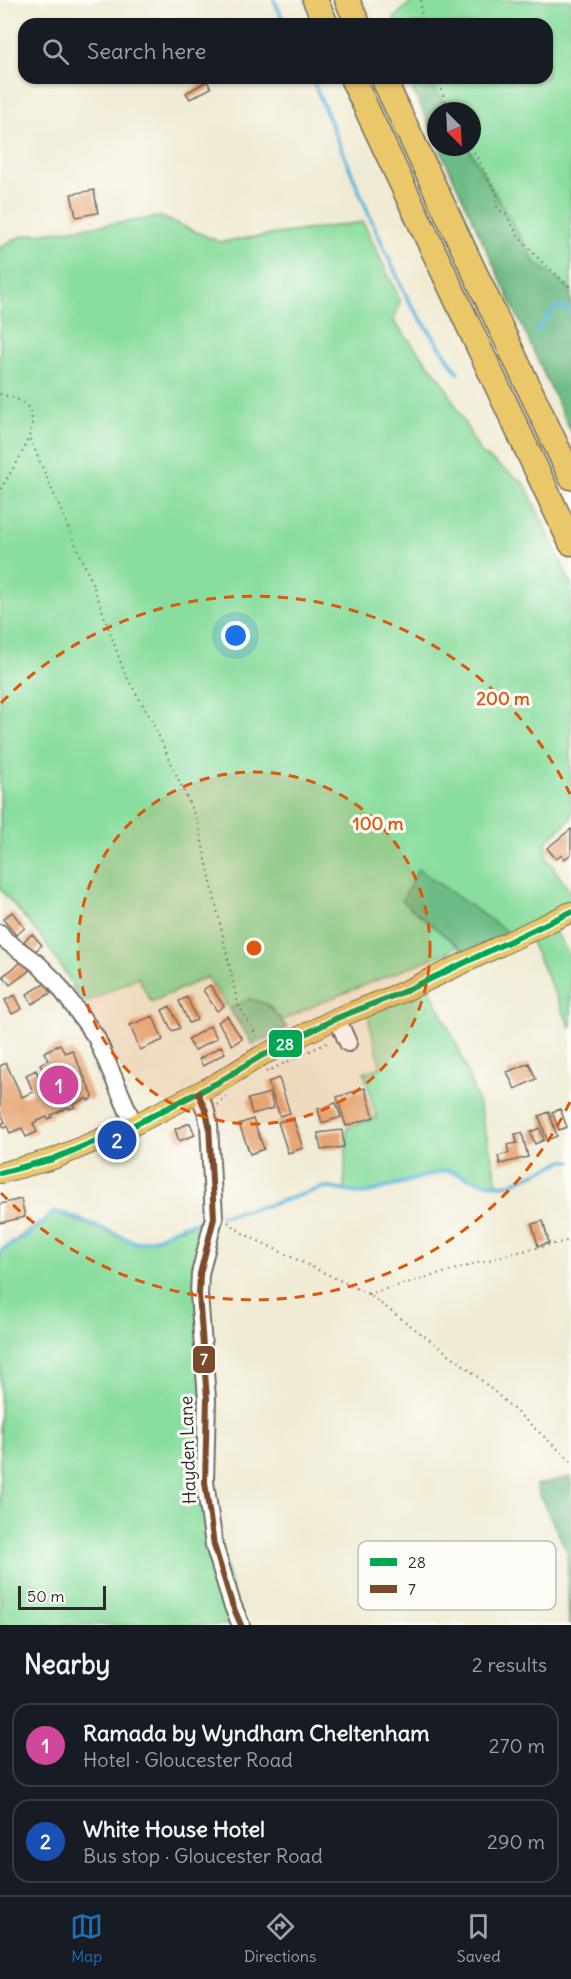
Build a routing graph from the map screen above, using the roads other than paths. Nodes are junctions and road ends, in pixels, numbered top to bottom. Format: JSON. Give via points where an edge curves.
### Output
{"nodes":[{"id":1,"x":315,"y":0,"type":"edge"},
{"id":2,"x":347,"y":0,"type":"edge"},
{"id":3,"x":323,"y":18,"type":"edge"},
{"id":4,"x":355,"y":18,"type":"edge"},
{"id":5,"x":355,"y":84,"type":"edge"},
{"id":6,"x":386,"y":84,"type":"edge"},
{"id":7,"x":571,"y":477,"type":"edge"},
{"id":8,"x":571,"y":543,"type":"edge"},
{"id":9,"x":571,"y":912,"type":"edge"},
{"id":10,"x":2,"y":938,"type":"edge"},
{"id":11,"x":337,"y":1018,"type":"junction"},
{"id":12,"x":348,"y":1043,"type":"dead end"},
{"id":13,"x":198,"y":1093,"type":"junction"},
{"id":14,"x":134,"y":1125,"type":"junction"},
{"id":15,"x":0,"y":1173,"type":"edge"},
{"id":16,"x":241,"y":1625,"type":"edge"}],
"edges":[{"from":1,"to":3,"type":"highway"},
{"from":2,"to":4,"type":"highway"},
{"from":5,"to":8,"type":"highway"},
{"from":6,"to":7,"type":"highway"},
{"from":9,"to":11,"type":"main road","via":[[403,992]]},
{"from":10,"to":14,"type":"street","via":[[56,982],[96,1037]]},
{"from":11,"to":12,"type":"street"},
{"from":11,"to":13,"type":"main road"},
{"from":13,"to":14,"type":"main road"},
{"from":13,"to":16,"type":"street","name":"Hayden Lane","via":[[209,1125],[214,1218],[199,1294],[207,1399],[205,1482],[214,1545]]},
{"from":14,"to":15,"type":"main road","via":[[53,1159]]}]}
